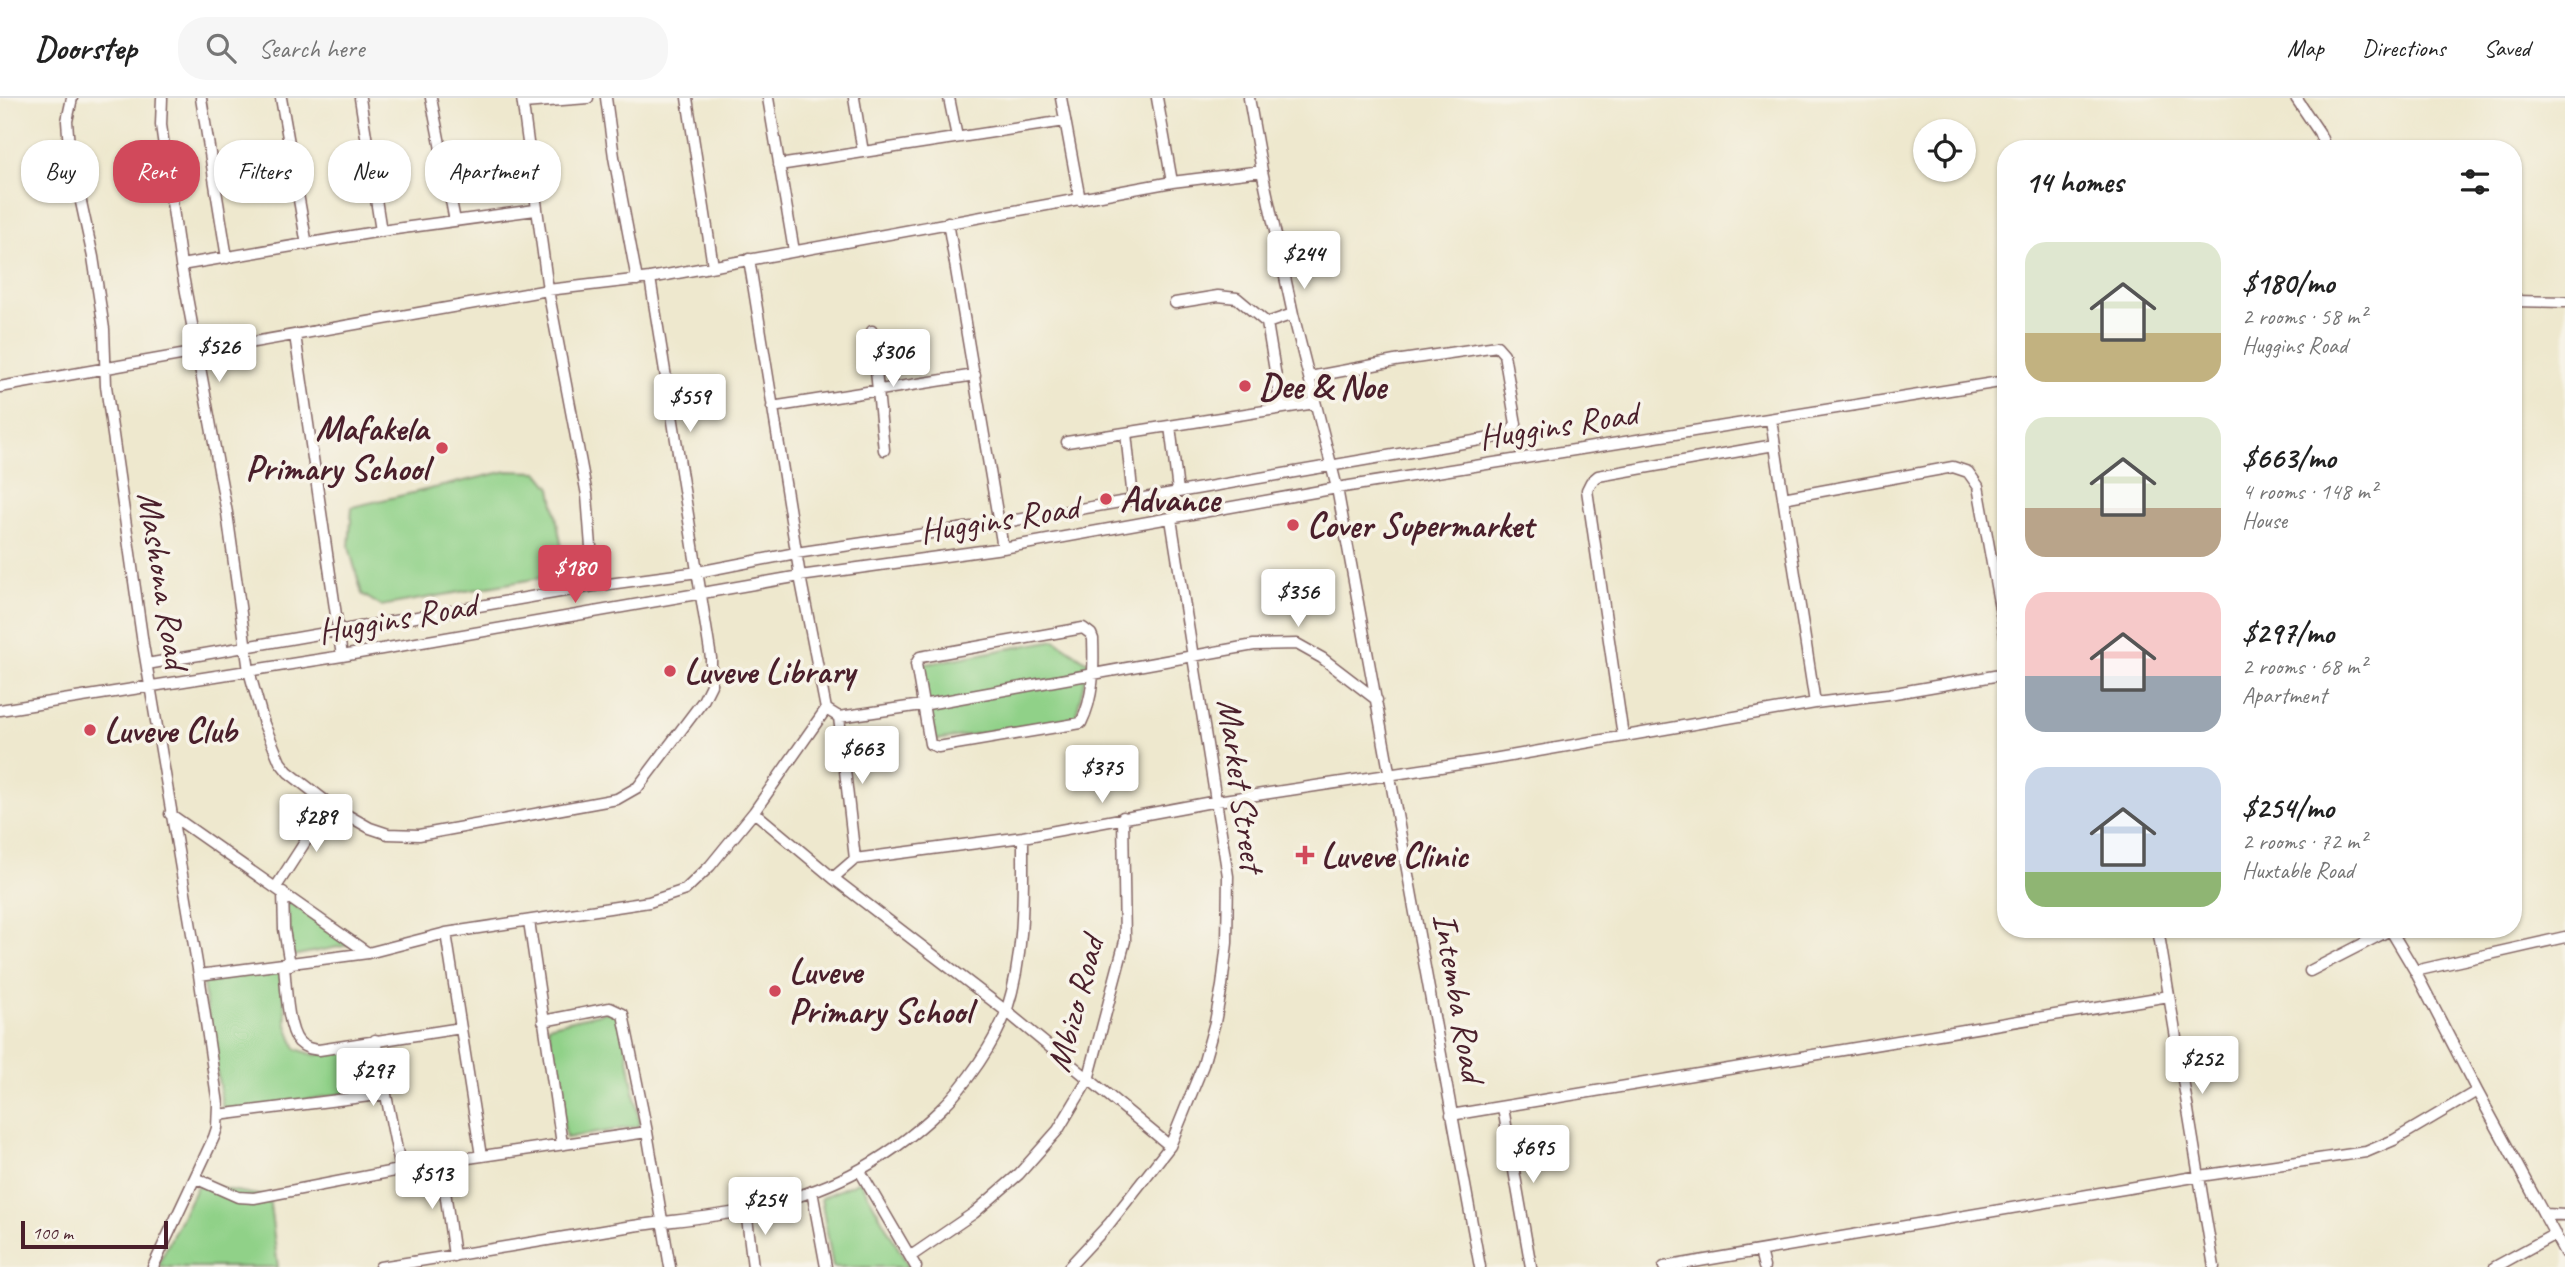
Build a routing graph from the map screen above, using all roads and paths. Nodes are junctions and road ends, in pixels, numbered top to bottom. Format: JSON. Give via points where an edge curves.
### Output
{"nodes":[{"id":1,"x":72,"y":98,"type":"edge"},
{"id":2,"x":162,"y":98,"type":"edge"},
{"id":3,"x":201,"y":98,"type":"edge"},
{"id":4,"x":281,"y":98,"type":"edge"},
{"id":5,"x":359,"y":98,"type":"edge"},
{"id":6,"x":431,"y":98,"type":"edge"},
{"id":7,"x":588,"y":98,"type":"edge"},
{"id":8,"x":606,"y":98,"type":"edge"},
{"id":9,"x":687,"y":98,"type":"edge"},
{"id":10,"x":768,"y":98,"type":"edge"},
{"id":11,"x":853,"y":98,"type":"edge"},
{"id":12,"x":949,"y":98,"type":"edge"},
{"id":13,"x":1061,"y":98,"type":"edge"},
{"id":14,"x":1157,"y":98,"type":"edge"},
{"id":15,"x":1249,"y":98,"type":"edge"},
{"id":16,"x":2296,"y":98,"type":"edge"},
{"id":17,"x":522,"y":101,"type":"edge"},
{"id":18,"x":1065,"y":121,"type":"junction"},
{"id":19,"x":957,"y":137,"type":"junction"},
{"id":20,"x":2322,"y":140,"type":"edge"},
{"id":21,"x":863,"y":152,"type":"junction"},
{"id":22,"x":779,"y":165,"type":"junction"},
{"id":23,"x":1262,"y":171,"type":"junction"},
{"id":24,"x":1172,"y":182,"type":"junction"},
{"id":25,"x":1080,"y":200,"type":"junction"},
{"id":26,"x":535,"y":210,"type":"junction"},
{"id":27,"x":455,"y":221,"type":"junction"},
{"id":28,"x":948,"y":222,"type":"junction"},
{"id":29,"x":382,"y":231,"type":"junction"},
{"id":30,"x":307,"y":245,"type":"junction"},
{"id":31,"x":794,"y":251,"type":"junction"},
{"id":32,"x":227,"y":258,"type":"junction"},
{"id":33,"x":749,"y":259,"type":"junction"},
{"id":34,"x":181,"y":265,"type":"junction"},
{"id":35,"x":713,"y":266,"type":"junction"},
{"id":36,"x":650,"y":278,"type":"junction"},
{"id":37,"x":637,"y":280,"type":"junction"},
{"id":38,"x":548,"y":289,"type":"junction"},
{"id":39,"x":2522,"y":302,"type":"edge"},
{"id":40,"x":2565,"y":302,"type":"edge"},
{"id":41,"x":1175,"y":303,"type":"dead end"},
{"id":42,"x":1293,"y":314,"type":"junction"},
{"id":43,"x":1267,"y":323,"type":"junction"},
{"id":44,"x":872,"y":331,"type":"dead end"},
{"id":45,"x":295,"y":335,"type":"junction"},
{"id":46,"x":198,"y":352,"type":"junction"},
{"id":47,"x":104,"y":368,"type":"junction"},
{"id":48,"x":975,"y":375,"type":"junction"},
{"id":49,"x":1310,"y":377,"type":"junction"},
{"id":50,"x":1997,"y":382,"type":"edge"},
{"id":51,"x":0,"y":387,"type":"edge"},
{"id":52,"x":877,"y":391,"type":"junction"},
{"id":53,"x":1315,"y":403,"type":"junction"},
{"id":54,"x":772,"y":407,"type":"junction"},
{"id":55,"x":1281,"y":407,"type":"junction"},
{"id":56,"x":1771,"y":420,"type":"junction"},
{"id":57,"x":1170,"y":426,"type":"junction"},
{"id":58,"x":1126,"y":433,"type":"junction"},
{"id":59,"x":1068,"y":442,"type":"dead end"},
{"id":60,"x":1774,"y":445,"type":"junction"},
{"id":61,"x":884,"y":450,"type":"dead end"},
{"id":62,"x":1332,"y":464,"type":"junction"},
{"id":63,"x":1337,"y":488,"type":"junction"},
{"id":64,"x":1178,"y":491,"type":"junction"},
{"id":65,"x":1783,"y":498,"type":"junction"},
{"id":66,"x":1133,"y":499,"type":"junction"},
{"id":67,"x":1171,"y":519,"type":"junction"},
{"id":68,"x":999,"y":523,"type":"junction"},
{"id":69,"x":1003,"y":548,"type":"junction"},
{"id":70,"x":796,"y":553,"type":"junction"},
{"id":71,"x":698,"y":572,"type":"junction"},
{"id":72,"x":800,"y":576,"type":"junction"},
{"id":73,"x":594,"y":586,"type":"junction"},
{"id":74,"x":1997,"y":591,"type":"edge"},
{"id":75,"x":701,"y":594,"type":"junction"},
{"id":76,"x":338,"y":630,"type":"junction"},
{"id":77,"x":246,"y":648,"type":"junction"},
{"id":78,"x":342,"y":656,"type":"junction"},
{"id":79,"x":1194,"y":656,"type":"junction"},
{"id":80,"x":147,"y":664,"type":"junction"},
{"id":81,"x":249,"y":671,"type":"junction"},
{"id":82,"x":1094,"y":673,"type":"junction"},
{"id":83,"x":1997,"y":676,"type":"edge"},
{"id":84,"x":151,"y":685,"type":"junction"},
{"id":85,"x":1377,"y":700,"type":"junction"},
{"id":86,"x":1815,"y":703,"type":"junction"},
{"id":87,"x":922,"y":705,"type":"junction"},
{"id":88,"x":826,"y":709,"type":"junction"},
{"id":89,"x":0,"y":710,"type":"edge"},
{"id":90,"x":839,"y":717,"type":"junction"},
{"id":91,"x":1623,"y":736,"type":"junction"},
{"id":92,"x":1391,"y":774,"type":"junction"},
{"id":93,"x":1217,"y":801,"type":"junction"},
{"id":94,"x":333,"y":807,"type":"junction"},
{"id":95,"x":754,"y":812,"type":"junction"},
{"id":96,"x":170,"y":814,"type":"junction"},
{"id":97,"x":1123,"y":817,"type":"junction"},
{"id":98,"x":1023,"y":837,"type":"junction"},
{"id":99,"x":855,"y":859,"type":"junction"},
{"id":100,"x":833,"y":878,"type":"junction"},
{"id":101,"x":280,"y":890,"type":"junction"},
{"id":102,"x":529,"y":921,"type":"junction"},
{"id":103,"x":446,"y":933,"type":"junction"},
{"id":104,"x":2565,"y":937,"type":"edge"},
{"id":105,"x":2159,"y":938,"type":"edge"},
{"id":106,"x":2373,"y":938,"type":"edge"},
{"id":107,"x":2395,"y":938,"type":"edge"},
{"id":108,"x":368,"y":953,"type":"junction"},
{"id":109,"x":287,"y":965,"type":"junction"},
{"id":110,"x":2309,"y":971,"type":"dead end"},
{"id":111,"x":2415,"y":971,"type":"junction"},
{"id":112,"x":198,"y":975,"type":"junction"},
{"id":113,"x":2169,"y":996,"type":"junction"},
{"id":114,"x":1006,"y":1011,"type":"junction"},
{"id":115,"x":543,"y":1021,"type":"junction"},
{"id":116,"x":461,"y":1028,"type":"junction"},
{"id":117,"x":375,"y":1040,"type":"junction"},
{"id":118,"x":1088,"y":1080,"type":"junction"},
{"id":119,"x":2477,"y":1091,"type":"junction"},
{"id":120,"x":386,"y":1094,"type":"junction"},
{"id":121,"x":1503,"y":1108,"type":"junction"},
{"id":122,"x":218,"y":1115,"type":"junction"},
{"id":123,"x":1451,"y":1115,"type":"junction"},
{"id":124,"x":648,"y":1132,"type":"junction"},
{"id":125,"x":562,"y":1144,"type":"junction"},
{"id":126,"x":1170,"y":1146,"type":"junction"},
{"id":127,"x":481,"y":1156,"type":"junction"},
{"id":128,"x":441,"y":1162,"type":"junction"},
{"id":129,"x":401,"y":1170,"type":"junction"},
{"id":130,"x":860,"y":1171,"type":"junction"},
{"id":131,"x":2200,"y":1176,"type":"junction"},
{"id":132,"x":195,"y":1178,"type":"junction"},
{"id":133,"x":812,"y":1191,"type":"junction"},
{"id":134,"x":746,"y":1210,"type":"junction"},
{"id":135,"x":2545,"y":1214,"type":"junction"},
{"id":136,"x":2565,"y":1215,"type":"edge"},
{"id":137,"x":662,"y":1221,"type":"junction"},
{"id":138,"x":2555,"y":1234,"type":"junction"},
{"id":139,"x":1760,"y":1251,"type":"junction"},
{"id":140,"x":2565,"y":1253,"type":"edge"},
{"id":141,"x":911,"y":1255,"type":"junction"},
{"id":142,"x":454,"y":1256,"type":"junction"},
{"id":143,"x":153,"y":1267,"type":"edge"},
{"id":144,"x":380,"y":1267,"type":"edge"},
{"id":145,"x":670,"y":1267,"type":"edge"},
{"id":146,"x":753,"y":1267,"type":"edge"},
{"id":147,"x":826,"y":1267,"type":"edge"},
{"id":148,"x":916,"y":1267,"type":"edge"},
{"id":149,"x":1069,"y":1267,"type":"edge"},
{"id":150,"x":1480,"y":1267,"type":"edge"},
{"id":151,"x":1531,"y":1267,"type":"edge"},
{"id":152,"x":1664,"y":1267,"type":"edge"},
{"id":153,"x":1764,"y":1267,"type":"edge"},
{"id":154,"x":2214,"y":1267,"type":"edge"},
{"id":155,"x":2495,"y":1267,"type":"edge"}],
"edges":[{"from":1,"to":47,"type":"street","name":"Mashona Road","via":[[68,134],[93,257],[104,329]]},
{"from":2,"to":34,"type":"street","via":[[161,125]]},
{"from":3,"to":32,"type":"street"},
{"from":4,"to":30,"type":"street"},
{"from":5,"to":29,"type":"street"},
{"from":6,"to":27,"type":"street"},
{"from":7,"to":17,"type":"street"},
{"from":8,"to":37,"type":"street"},
{"from":9,"to":35,"type":"street"},
{"from":10,"to":22,"type":"street"},
{"from":11,"to":21,"type":"street"},
{"from":12,"to":19,"type":"street"},
{"from":13,"to":18,"type":"street"},
{"from":14,"to":24,"type":"street"},
{"from":15,"to":23,"type":"street","name":"Intemba Road"},
{"from":16,"to":20,"type":"street"},
{"from":17,"to":26,"type":"street"},
{"from":18,"to":19,"type":"street"},
{"from":18,"to":25,"type":"street"},
{"from":19,"to":21,"type":"street"},
{"from":21,"to":22,"type":"street"},
{"from":22,"to":31,"type":"street"},
{"from":23,"to":24,"type":"street"},
{"from":23,"to":42,"type":"street","name":"Intemba Road"},
{"from":24,"to":25,"type":"street"},
{"from":25,"to":28,"type":"street"},
{"from":26,"to":27,"type":"street"},
{"from":26,"to":38,"type":"street"},
{"from":27,"to":29,"type":"street"},
{"from":28,"to":31,"type":"street"},
{"from":28,"to":48,"type":"street"},
{"from":29,"to":30,"type":"street"},
{"from":30,"to":32,"type":"street"},
{"from":31,"to":33,"type":"street"},
{"from":32,"to":34,"type":"street"},
{"from":33,"to":35,"type":"street"},
{"from":33,"to":54,"type":"street"},
{"from":34,"to":46,"type":"street"},
{"from":35,"to":36,"type":"street"},
{"from":36,"to":37,"type":"street"},
{"from":36,"to":71,"type":"street"},
{"from":37,"to":38,"type":"street"},
{"from":38,"to":45,"type":"street"},
{"from":38,"to":73,"type":"street","via":[[587,495]]},
{"from":39,"to":40,"type":"street"},
{"from":41,"to":43,"type":"street","via":[[1237,298]]},
{"from":42,"to":43,"type":"street"},
{"from":42,"to":49,"type":"street","name":"Intemba Road"},
{"from":43,"to":55,"type":"street"},
{"from":44,"to":52,"type":"street"},
{"from":45,"to":46,"type":"street"},
{"from":45,"to":76,"type":"street"},
{"from":46,"to":47,"type":"street"},
{"from":46,"to":77,"type":"street"},
{"from":47,"to":51,"type":"street"},
{"from":47,"to":80,"type":"street","name":"Mashona Road"},
{"from":48,"to":52,"type":"street"},
{"from":48,"to":68,"type":"street"},
{"from":49,"to":53,"type":"street","name":"Intemba Road"},
{"from":49,"to":62,"type":"street","via":[[1497,346],[1504,354],[1516,424],[1512,433]]},
{"from":50,"to":56,"type":"street","name":"Huggins Road"},
{"from":52,"to":54,"type":"street"},
{"from":52,"to":61,"type":"street"},
{"from":53,"to":55,"type":"street"},
{"from":53,"to":62,"type":"street","name":"Intemba Road"},
{"from":54,"to":70,"type":"street"},
{"from":55,"to":57,"type":"street"},
{"from":56,"to":60,"type":"street"},
{"from":56,"to":63,"type":"street","name":"Huggins Road"},
{"from":57,"to":58,"type":"street"},
{"from":57,"to":64,"type":"street"},
{"from":58,"to":59,"type":"street"},
{"from":58,"to":66,"type":"street"},
{"from":60,"to":65,"type":"street"},
{"from":60,"to":91,"type":"street","via":[[1598,476],[1591,482],[1587,490]]},
{"from":62,"to":63,"type":"street","name":"Intemba Road"},
{"from":62,"to":64,"type":"street"},
{"from":63,"to":67,"type":"street","name":"Huggins Road"},
{"from":63,"to":85,"type":"street","name":"Intemba Road"},
{"from":64,"to":66,"type":"street"},
{"from":65,"to":74,"type":"street","via":[[1953,467],[1968,472],[1978,486]]},
{"from":65,"to":86,"type":"street"},
{"from":66,"to":68,"type":"street"},
{"from":67,"to":69,"type":"street","name":"Huggins Road"},
{"from":67,"to":79,"type":"street","name":"Market Street"},
{"from":68,"to":69,"type":"street"},
{"from":68,"to":70,"type":"street"},
{"from":69,"to":72,"type":"street","name":"Huggins Road"},
{"from":70,"to":71,"type":"street"},
{"from":70,"to":72,"type":"street"},
{"from":71,"to":73,"type":"street"},
{"from":71,"to":75,"type":"street"},
{"from":72,"to":75,"type":"street","name":"Huggins Road"},
{"from":72,"to":88,"type":"street"},
{"from":73,"to":76,"type":"street"},
{"from":75,"to":78,"type":"street","name":"Huggins Road"},
{"from":75,"to":94,"type":"street","via":[[711,685],[638,787],[627,795],[405,836],[370,828]]},
{"from":76,"to":77,"type":"street"},
{"from":76,"to":78,"type":"street"},
{"from":77,"to":80,"type":"street"},
{"from":77,"to":81,"type":"street"},
{"from":78,"to":81,"type":"street","name":"Huggins Road"},
{"from":79,"to":82,"type":"street"},
{"from":79,"to":85,"type":"street","via":[[1254,645],[1297,644]]},
{"from":79,"to":93,"type":"street","name":"Market Street"},
{"from":80,"to":84,"type":"street","name":"Mashona Road"},
{"from":81,"to":84,"type":"street","name":"Huggins Road"},
{"from":81,"to":94,"type":"street","via":[[279,762]]},
{"from":82,"to":87,"type":"street"},
{"from":82,"to":87,"type":"street","via":[[1086,712],[1075,725],[933,747]]},
{"from":82,"to":87,"type":"street","via":[[1093,639],[1083,628],[920,657],[916,664]]},
{"from":83,"to":86,"type":"street"},
{"from":84,"to":89,"type":"street","name":"Huggins Road"},
{"from":84,"to":96,"type":"street","name":"Mashona Road"},
{"from":85,"to":92,"type":"street","name":"Intemba Road"},
{"from":86,"to":91,"type":"street"},
{"from":87,"to":90,"type":"street"},
{"from":88,"to":90,"type":"street"},
{"from":88,"to":95,"type":"street"},
{"from":90,"to":99,"type":"street"},
{"from":91,"to":92,"type":"street"},
{"from":92,"to":93,"type":"street"},
{"from":92,"to":123,"type":"street","name":"Intemba Road"},
{"from":93,"to":97,"type":"street"},
{"from":93,"to":126,"type":"street","name":"Market Street","via":[[1228,876],[1222,986],[1203,1065]]},
{"from":94,"to":101,"type":"street","via":[[316,825]]},
{"from":95,"to":100,"type":"street"},
{"from":95,"to":102,"type":"street","via":[[710,866],[675,895]]},
{"from":96,"to":101,"type":"street"},
{"from":96,"to":112,"type":"street","name":"Mashona Road"},
{"from":97,"to":98,"type":"street"},
{"from":97,"to":118,"type":"street","name":"Mbizo Road","via":[[1125,941]]},
{"from":98,"to":99,"type":"street"},
{"from":98,"to":114,"type":"street","via":[[1023,930]]},
{"from":99,"to":100,"type":"street"},
{"from":100,"to":114,"type":"street"},
{"from":101,"to":108,"type":"street"},
{"from":101,"to":109,"type":"street"},
{"from":102,"to":103,"type":"street"},
{"from":102,"to":115,"type":"street"},
{"from":103,"to":108,"type":"street"},
{"from":103,"to":116,"type":"street"},
{"from":104,"to":111,"type":"street"},
{"from":105,"to":113,"type":"street"},
{"from":106,"to":110,"type":"street"},
{"from":107,"to":111,"type":"street"},
{"from":108,"to":109,"type":"street"},
{"from":109,"to":112,"type":"street"},
{"from":109,"to":117,"type":"street","via":[[292,1024],[301,1044],[319,1050]]},
{"from":111,"to":119,"type":"street"},
{"from":112,"to":122,"type":"street","name":"Mashona Road"},
{"from":113,"to":121,"type":"street"},
{"from":113,"to":131,"type":"street"},
{"from":114,"to":118,"type":"street"},
{"from":114,"to":130,"type":"street","via":[[957,1094],[914,1135]]},
{"from":115,"to":124,"type":"street","via":[[610,1008],[622,1014]]},
{"from":115,"to":125,"type":"street"},
{"from":116,"to":117,"type":"street"},
{"from":116,"to":127,"type":"street"},
{"from":117,"to":120,"type":"street"},
{"from":118,"to":126,"type":"street"},
{"from":118,"to":141,"type":"street","name":"Mbizo Road","via":[[1058,1130],[1019,1174],[974,1213]]},
{"from":119,"to":131,"type":"street","via":[[2366,1152]]},
{"from":119,"to":135,"type":"street"},
{"from":120,"to":122,"type":"street"},
{"from":120,"to":129,"type":"street"},
{"from":121,"to":123,"type":"street"},
{"from":121,"to":151,"type":"street"},
{"from":122,"to":132,"type":"street","name":"Mashona Road","via":[[214,1137]]},
{"from":123,"to":150,"type":"street","name":"Intemba Road"},
{"from":124,"to":125,"type":"street"},
{"from":124,"to":137,"type":"street"},
{"from":125,"to":127,"type":"street"},
{"from":126,"to":149,"type":"street","name":"Market Street"},
{"from":127,"to":128,"type":"street"},
{"from":128,"to":129,"type":"street"},
{"from":128,"to":142,"type":"street"},
{"from":129,"to":132,"type":"street","via":[[254,1198],[237,1197]]},
{"from":130,"to":133,"type":"street"},
{"from":130,"to":141,"type":"street"},
{"from":131,"to":139,"type":"street"},
{"from":131,"to":154,"type":"street"},
{"from":132,"to":143,"type":"street","name":"Mashona Road"},
{"from":133,"to":134,"type":"street"},
{"from":133,"to":147,"type":"street"},
{"from":134,"to":137,"type":"street"},
{"from":134,"to":146,"type":"street"},
{"from":135,"to":136,"type":"street"},
{"from":135,"to":138,"type":"street"},
{"from":137,"to":142,"type":"street"},
{"from":137,"to":145,"type":"street"},
{"from":138,"to":140,"type":"street"},
{"from":138,"to":155,"type":"street"},
{"from":139,"to":152,"type":"street"},
{"from":139,"to":153,"type":"street"},
{"from":141,"to":148,"type":"street"},
{"from":142,"to":144,"type":"street"}]}
